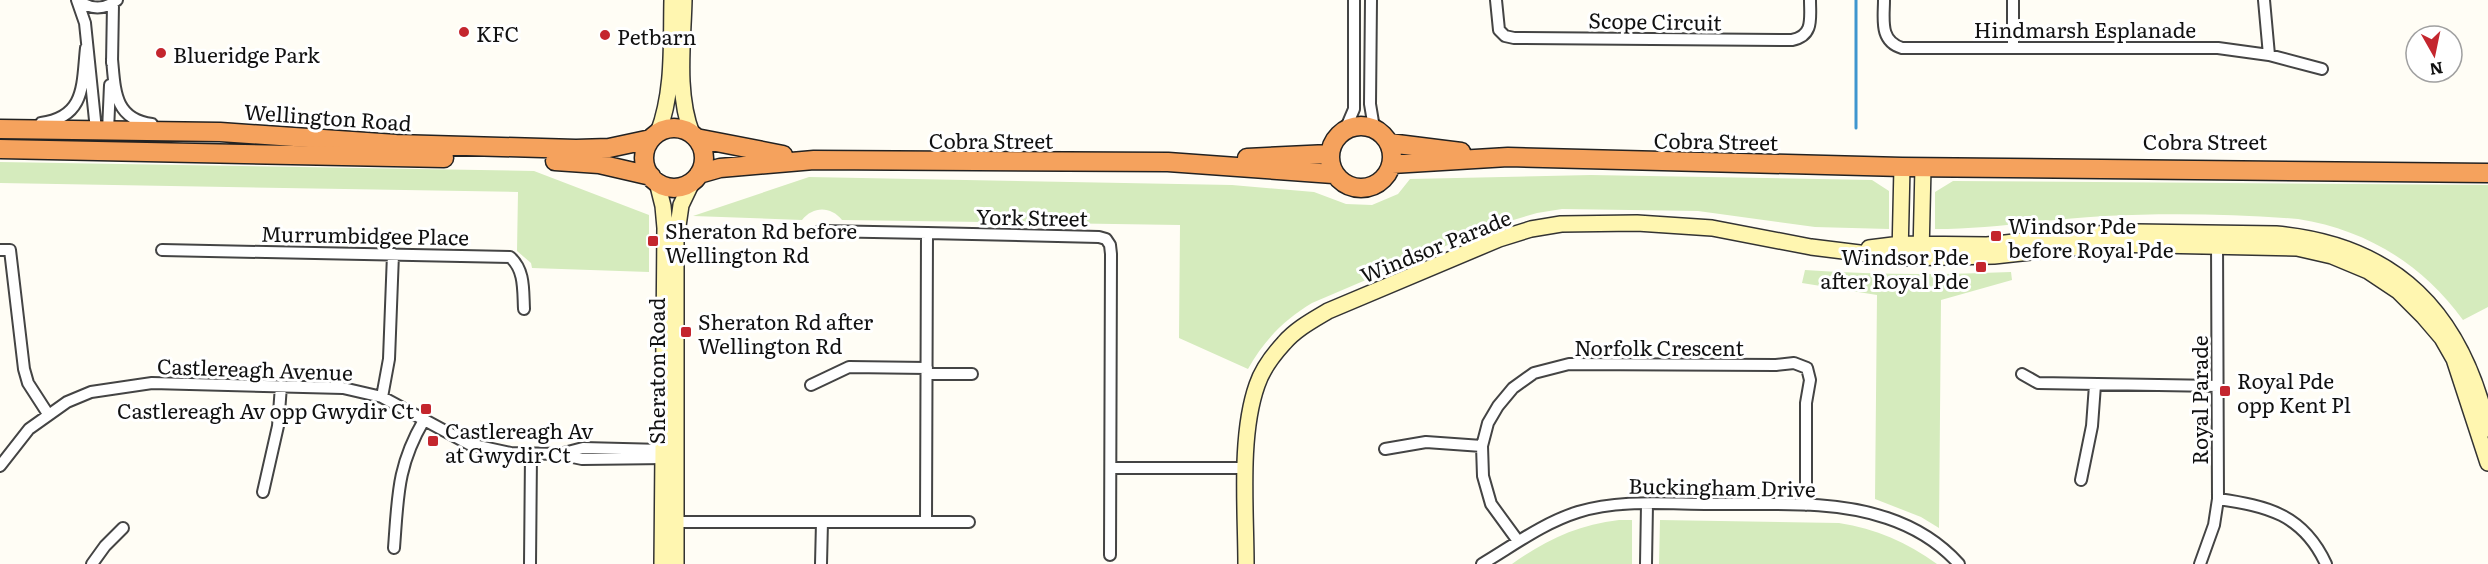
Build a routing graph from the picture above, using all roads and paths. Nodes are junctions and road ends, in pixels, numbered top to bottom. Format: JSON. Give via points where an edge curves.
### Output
{"nodes":[{"id":1,"x":78,"y":0,"type":"edge"},
{"id":2,"x":672,"y":0,"type":"edge"},
{"id":3,"x":684,"y":0,"type":"edge"},
{"id":4,"x":1354,"y":0,"type":"edge"},
{"id":5,"x":1371,"y":0,"type":"edge"},
{"id":6,"x":1496,"y":0,"type":"edge"},
{"id":7,"x":1810,"y":0,"type":"edge"},
{"id":8,"x":1884,"y":0,"type":"edge"},
{"id":9,"x":2013,"y":0,"type":"edge"},
{"id":10,"x":2264,"y":0,"type":"edge"},
{"id":11,"x":115,"y":2,"type":"edge"},
{"id":12,"x":2013,"y":47,"type":"junction"},
{"id":13,"x":86,"y":48,"type":"junction"},
{"id":14,"x":2269,"y":55,"type":"junction"},
{"id":15,"x":112,"y":59,"type":"junction"},
{"id":16,"x":2322,"y":69,"type":"dead end"},
{"id":17,"x":1374,"y":128,"type":"junction"},
{"id":18,"x":0,"y":129,"type":"edge"},
{"id":19,"x":1345,"y":130,"type":"junction"},
{"id":20,"x":220,"y":132,"type":"junction"},
{"id":21,"x":101,"y":133,"type":"junction"},
{"id":22,"x":655,"y":136,"type":"junction"},
{"id":23,"x":694,"y":136,"type":"junction"},
{"id":24,"x":1389,"y":143,"type":"junction"},
{"id":25,"x":0,"y":148,"type":"edge"},
{"id":26,"x":198,"y":152,"type":"junction"},
{"id":27,"x":1329,"y":154,"type":"junction"},
{"id":28,"x":1508,"y":157,"type":"junction"},
{"id":29,"x":814,"y":160,"type":"junction"},
{"id":30,"x":1168,"y":162,"type":"junction"},
{"id":31,"x":1392,"y":164,"type":"junction"},
{"id":32,"x":2488,"y":164,"type":"edge"},
{"id":33,"x":1902,"y":167,"type":"junction"},
{"id":34,"x":1923,"y":167,"type":"junction"},
{"id":35,"x":2488,"y":173,"type":"edge"},
{"id":36,"x":1333,"y":174,"type":"junction"},
{"id":37,"x":696,"y":178,"type":"junction"},
{"id":38,"x":654,"y":179,"type":"junction"},
{"id":39,"x":820,"y":231,"type":"dead end"},
{"id":40,"x":927,"y":234,"type":"junction"},
{"id":41,"x":2217,"y":239,"type":"junction"},
{"id":42,"x":0,"y":250,"type":"edge"},
{"id":43,"x":162,"y":250,"type":"dead end"},
{"id":44,"x":1900,"y":251,"type":"junction"},
{"id":45,"x":1921,"y":251,"type":"junction"},
{"id":46,"x":393,"y":255,"type":"junction"},
{"id":47,"x":524,"y":309,"type":"dead end"},
{"id":48,"x":927,"y":371,"type":"junction"},
{"id":49,"x":972,"y":374,"type":"dead end"},
{"id":50,"x":2022,"y":375,"type":"dead end"},
{"id":51,"x":811,"y":385,"type":"dead end"},
{"id":52,"x":281,"y":386,"type":"junction"},
{"id":53,"x":2095,"y":386,"type":"junction"},
{"id":54,"x":2218,"y":386,"type":"junction"},
{"id":55,"x":382,"y":397,"type":"junction"},
{"id":56,"x":48,"y":414,"type":"junction"},
{"id":57,"x":424,"y":420,"type":"junction"},
{"id":58,"x":2488,"y":429,"type":"edge"},
{"id":59,"x":1482,"y":446,"type":"junction"},
{"id":60,"x":1385,"y":449,"type":"dead end"},
{"id":61,"x":668,"y":454,"type":"junction"},
{"id":62,"x":531,"y":455,"type":"junction"},
{"id":63,"x":2488,"y":463,"type":"edge"},
{"id":64,"x":0,"y":465,"type":"edge"},
{"id":65,"x":1111,"y":468,"type":"junction"},
{"id":66,"x":1246,"y":468,"type":"junction"},
{"id":67,"x":2081,"y":480,"type":"dead end"},
{"id":68,"x":263,"y":492,"type":"dead end"},
{"id":69,"x":2218,"y":499,"type":"junction"},
{"id":70,"x":1647,"y":504,"type":"junction"},
{"id":71,"x":1806,"y":505,"type":"junction"},
{"id":72,"x":669,"y":522,"type":"junction"},
{"id":73,"x":822,"y":522,"type":"junction"},
{"id":74,"x":926,"y":522,"type":"junction"},
{"id":75,"x":969,"y":522,"type":"dead end"},
{"id":76,"x":123,"y":528,"type":"dead end"},
{"id":77,"x":1518,"y":541,"type":"junction"},
{"id":78,"x":394,"y":548,"type":"dead end"},
{"id":79,"x":1110,"y":555,"type":"dead end"},
{"id":80,"x":92,"y":564,"type":"edge"},
{"id":81,"x":531,"y":564,"type":"edge"},
{"id":82,"x":662,"y":564,"type":"edge"},
{"id":83,"x":676,"y":564,"type":"edge"},
{"id":84,"x":821,"y":564,"type":"edge"},
{"id":85,"x":1246,"y":564,"type":"edge"},
{"id":86,"x":1482,"y":564,"type":"edge"},
{"id":87,"x":1646,"y":564,"type":"edge"},
{"id":88,"x":1959,"y":564,"type":"edge"},
{"id":89,"x":2200,"y":564,"type":"edge"},
{"id":90,"x":2326,"y":564,"type":"edge"}],
"edges":[{"from":1,"to":11,"type":"street","via":[[94,8]]},
{"from":1,"to":13,"type":"street","via":[[85,23]]},
{"from":2,"to":22,"type":"street","via":[[669,90]]},
{"from":3,"to":23,"type":"street","via":[[683,89]]},
{"from":4,"to":19,"type":"street","via":[[1354,109]]},
{"from":5,"to":17,"type":"street","via":[[1370,105]]},
{"from":6,"to":7,"type":"street","name":"Scope Circuit","via":[[1499,30],[1514,38],[1792,40],[1805,36],[1809,30]]},
{"from":8,"to":12,"type":"street","name":"Hindmarsh Esplanade","via":[[1884,30],[1894,46]]},
{"from":9,"to":12,"type":"street"},
{"from":10,"to":14,"type":"street"},
{"from":11,"to":15,"type":"street"},
{"from":12,"to":14,"type":"street","name":"Hindmarsh Esplanade","via":[[2218,48]]},
{"from":13,"to":18,"type":"street","via":[[78,103],[68,114],[50,122]]},
{"from":13,"to":21,"type":"street"},
{"from":14,"to":16,"type":"street","name":"Hindmarsh Esplanade"},
{"from":15,"to":20,"type":"street","via":[[116,92],[129,117],[145,123]]},
{"from":15,"to":21,"type":"street"},
{"from":17,"to":19,"type":"highway","via":[[1354,126]]},
{"from":17,"to":24,"type":"highway"},
{"from":18,"to":21,"type":"highway","name":"Wellington Road"},
{"from":19,"to":27,"type":"highway","via":[[1332,144]]},
{"from":20,"to":21,"type":"highway","name":"Wellington Road"},
{"from":20,"to":22,"type":"highway","name":"Wellington Road","via":[[396,144],[576,149],[609,148]]},
{"from":21,"to":25,"type":"highway","via":[[90,141]]},
{"from":21,"to":26,"type":"highway","via":[[114,142]]},
{"from":22,"to":23,"type":"highway","via":[[676,128]]},
{"from":22,"to":38,"type":"highway","via":[[644,158]]},
{"from":23,"to":29,"type":"highway","name":"Cobra Street"},
{"from":23,"to":37,"type":"highway","via":[[701,144],[704,159]]},
{"from":24,"to":28,"type":"highway","name":"Cobra Street"},
{"from":24,"to":31,"type":"highway"},
{"from":25,"to":26,"type":"highway","name":"Wellington Road"},
{"from":26,"to":38,"type":"highway","name":"Wellington Road","via":[[578,162],[618,167]]},
{"from":27,"to":30,"type":"highway","name":"Cobra Street"},
{"from":27,"to":36,"type":"highway"},
{"from":28,"to":31,"type":"highway","name":"Cobra Street"},
{"from":28,"to":33,"type":"highway","name":"Cobra Street"},
{"from":29,"to":30,"type":"highway","name":"Cobra Street"},
{"from":29,"to":37,"type":"highway","name":"Cobra Street","via":[[720,168]]},
{"from":30,"to":36,"type":"highway","name":"Cobra Street"},
{"from":31,"to":36,"type":"highway","via":[[1380,182],[1360,189],[1340,182]]},
{"from":32,"to":34,"type":"highway","name":"Cobra Street","via":[[2209,164],[1971,158]]},
{"from":33,"to":34,"type":"highway","name":"Cobra Street"},
{"from":33,"to":44,"type":"street"},
{"from":34,"to":35,"type":"highway","name":"Cobra Street"},
{"from":34,"to":45,"type":"street"},
{"from":37,"to":38,"type":"highway","via":[[675,188]]},
{"from":37,"to":61,"type":"street","name":"Sheraton Road","via":[[681,205],[676,240]]},
{"from":38,"to":61,"type":"street","name":"Sheraton Road","via":[[665,228]]},
{"from":39,"to":40,"type":"street"},
{"from":40,"to":48,"type":"street"},
{"from":40,"to":65,"type":"street","name":"York Street","via":[[1106,239],[1111,254]]},
{"from":41,"to":45,"type":"street","name":"Windsor Parade","via":[[2127,232]]},
{"from":41,"to":54,"type":"street","name":"Royal Parade"},
{"from":41,"to":58,"type":"street","name":"Windsor Parade","via":[[2276,234],[2318,240],[2354,251],[2391,272],[2435,311],[2456,339],[2474,377]]},
{"from":41,"to":63,"type":"street","name":"Windsor Parade","via":[[2315,251],[2359,266],[2398,291],[2434,327],[2454,359]]},
{"from":42,"to":56,"type":"street","via":[[10,250],[28,383]]},
{"from":43,"to":46,"type":"street","name":"Murrumbidgee Place"},
{"from":44,"to":45,"type":"street","name":"Windsor Parade"},
{"from":44,"to":66,"type":"street","name":"Windsor Parade","via":[[1811,247],[1712,228],[1637,223],[1561,224],[1498,239],[1329,311],[1285,341],[1257,384],[1250,410]]},
{"from":46,"to":47,"type":"street","name":"Murrumbidgee Place","via":[[510,257],[518,263],[521,273]]},
{"from":46,"to":55,"type":"street","via":[[389,358]]},
{"from":48,"to":49,"type":"street"},
{"from":48,"to":51,"type":"street","via":[[849,367]]},
{"from":48,"to":74,"type":"street"},
{"from":50,"to":53,"type":"street","via":[[2038,383]]},
{"from":52,"to":55,"type":"street","name":"Castlereagh Avenue","via":[[343,388]]},
{"from":52,"to":56,"type":"street","name":"Castlereagh Avenue","via":[[121,386],[91,392]]},
{"from":52,"to":68,"type":"street","via":[[278,426]]},
{"from":53,"to":54,"type":"street"},
{"from":53,"to":67,"type":"street"},
{"from":54,"to":69,"type":"street","name":"Royal Parade"},
{"from":55,"to":57,"type":"street","name":"Castlereagh Avenue"},
{"from":56,"to":64,"type":"street","name":"Castlereagh Avenue","via":[[29,429]]},
{"from":57,"to":62,"type":"street","name":"Castlereagh Avenue","via":[[469,444]]},
{"from":57,"to":78,"type":"street","via":[[404,461]]},
{"from":59,"to":60,"type":"street","via":[[1426,442]]},
{"from":59,"to":71,"type":"street","name":"Norfolk Crescent","via":[[1498,406],[1513,388],[1534,373],[1569,364],[1794,363],[1807,368],[1810,380],[1806,403]]},
{"from":59,"to":77,"type":"street","name":"Norfolk Crescent","via":[[1491,504]]},
{"from":61,"to":62,"type":"street","name":"Castlereagh Avenue","via":[[582,459],[560,454]]},
{"from":61,"to":72,"type":"street","name":"Sheraton Road"},
{"from":62,"to":81,"type":"street"},
{"from":65,"to":66,"type":"street"},
{"from":65,"to":79,"type":"street","name":"York Street"},
{"from":66,"to":85,"type":"street","name":"Windsor Parade"},
{"from":69,"to":89,"type":"street","name":"Royal Parade","via":[[2214,525]]},
{"from":69,"to":90,"type":"street","via":[[2253,504],[2282,514],[2308,535]]},
{"from":70,"to":71,"type":"street","name":"Buckingham Drive"},
{"from":70,"to":77,"type":"street","name":"Buckingham Drive","via":[[1612,505],[1579,512]]},
{"from":70,"to":87,"type":"street"},
{"from":71,"to":88,"type":"street","name":"Buckingham Drive","via":[[1887,518],[1924,534]]},
{"from":72,"to":73,"type":"street"},
{"from":72,"to":82,"type":"street","name":"Sheraton Road"},
{"from":72,"to":83,"type":"street","name":"Sheraton Road"},
{"from":73,"to":74,"type":"street"},
{"from":73,"to":84,"type":"street"},
{"from":74,"to":75,"type":"street"},
{"from":76,"to":80,"type":"street"},
{"from":77,"to":86,"type":"street","name":"Buckingham Drive"}]}
